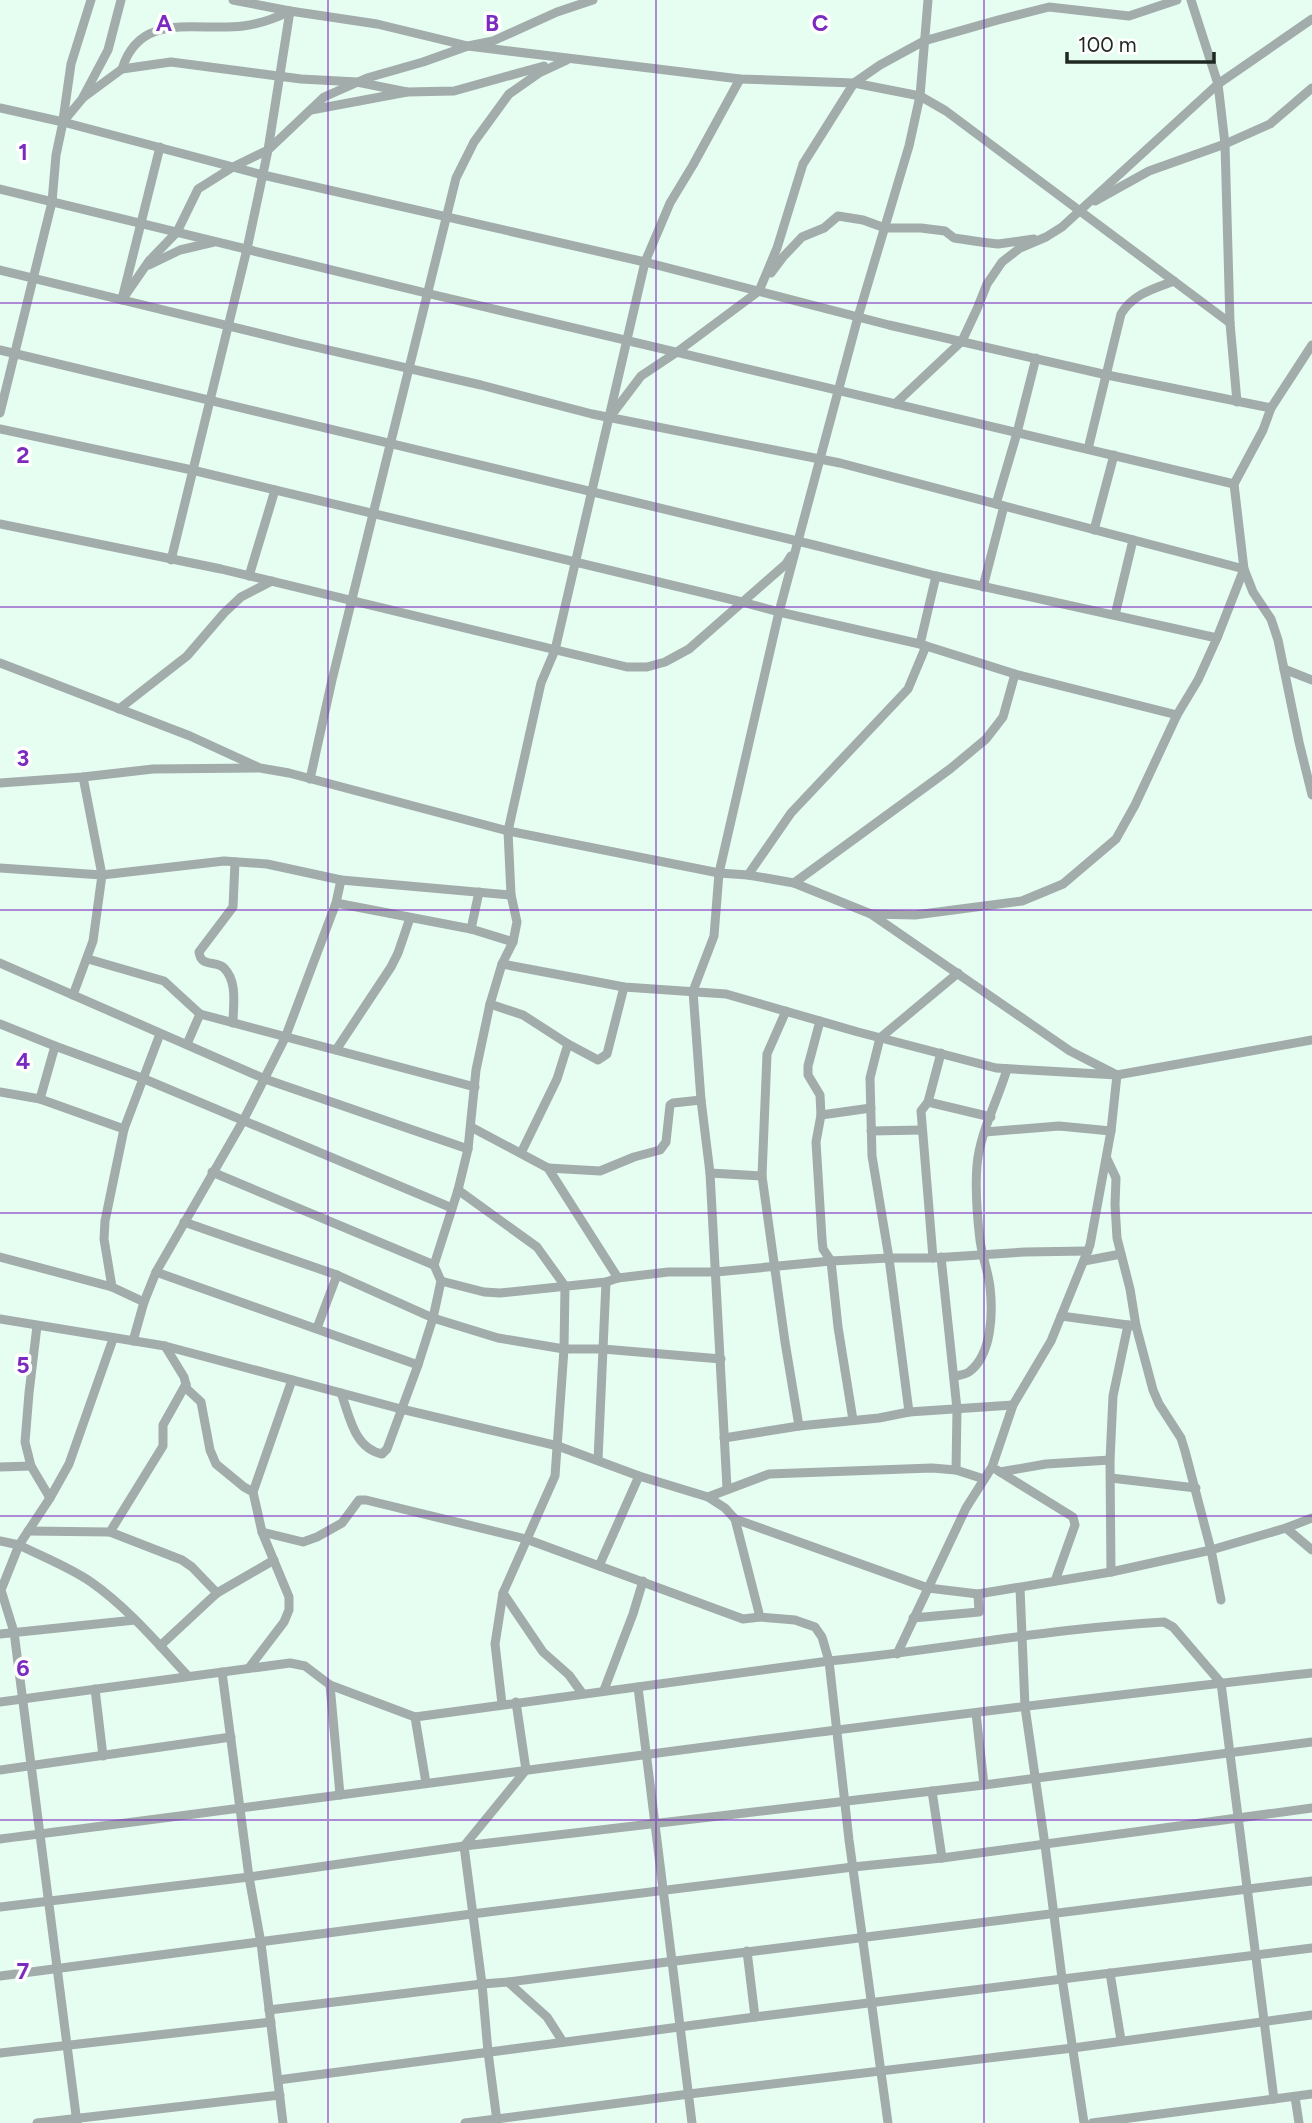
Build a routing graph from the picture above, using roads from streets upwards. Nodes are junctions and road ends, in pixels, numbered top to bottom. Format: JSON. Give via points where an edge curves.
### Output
{"nodes":[{"id":1,"x":91,"y":0,"type":"edge"},
{"id":2,"x":121,"y":0,"type":"edge"},
{"id":3,"x":233,"y":0,"type":"edge"},
{"id":4,"x":593,"y":0,"type":"edge"},
{"id":5,"x":928,"y":0,"type":"edge"},
{"id":6,"x":1177,"y":0,"type":"edge"},
{"id":7,"x":1191,"y":0,"type":"edge"},
{"id":8,"x":290,"y":11,"type":"junction"},
{"id":9,"x":1312,"y":19,"type":"edge"},
{"id":10,"x":924,"y":41,"type":"junction"},
{"id":11,"x":468,"y":46,"type":"junction"},
{"id":12,"x":569,"y":59,"type":"junction"},
{"id":13,"x":122,"y":69,"type":"junction"},
{"id":14,"x":279,"y":76,"type":"junction"},
{"id":15,"x":740,"y":79,"type":"junction"},
{"id":16,"x":357,"y":82,"type":"junction"},
{"id":17,"x":854,"y":83,"type":"junction"},
{"id":18,"x":1218,"y":84,"type":"junction"},
{"id":19,"x":1312,"y":88,"type":"edge"},
{"id":20,"x":407,"y":92,"type":"junction"},
{"id":21,"x":920,"y":96,"type":"junction"},
{"id":22,"x":82,"y":99,"type":"junction"},
{"id":23,"x":0,"y":108,"type":"edge"},
{"id":24,"x":310,"y":111,"type":"junction"},
{"id":25,"x":63,"y":122,"type":"junction"},
{"id":26,"x":1225,"y":144,"type":"junction"},
{"id":27,"x":160,"y":147,"type":"junction"},
{"id":28,"x":268,"y":150,"type":"junction"},
{"id":29,"x":233,"y":167,"type":"junction"},
{"id":30,"x":263,"y":175,"type":"junction"},
{"id":31,"x":0,"y":189,"type":"edge"},
{"id":32,"x":52,"y":202,"type":"junction"},
{"id":33,"x":1078,"y":211,"type":"junction"},
{"id":34,"x":445,"y":216,"type":"junction"},
{"id":35,"x":140,"y":223,"type":"junction"},
{"id":36,"x":885,"y":228,"type":"junction"},
{"id":37,"x":177,"y":232,"type":"junction"},
{"id":38,"x":1046,"y":237,"type":"junction"},
{"id":39,"x":217,"y":242,"type":"junction"},
{"id":40,"x":247,"y":249,"type":"junction"},
{"id":41,"x":645,"y":262,"type":"junction"},
{"id":42,"x":144,"y":268,"type":"junction"},
{"id":43,"x":0,"y":270,"type":"edge"},
{"id":44,"x":34,"y":278,"type":"junction"},
{"id":45,"x":1174,"y":281,"type":"junction"},
{"id":46,"x":759,"y":291,"type":"junction"},
{"id":47,"x":426,"y":293,"type":"junction"},
{"id":48,"x":122,"y":300,"type":"junction"},
{"id":49,"x":859,"y":317,"type":"junction"},
{"id":50,"x":1230,"y":323,"type":"junction"},
{"id":51,"x":228,"y":326,"type":"junction"},
{"id":52,"x":628,"y":341,"type":"junction"},
{"id":53,"x":962,"y":341,"type":"junction"},
{"id":54,"x":1312,"y":345,"type":"edge"},
{"id":55,"x":0,"y":350,"type":"edge"},
{"id":56,"x":677,"y":352,"type":"junction"},
{"id":57,"x":15,"y":354,"type":"junction"},
{"id":58,"x":1036,"y":358,"type":"junction"},
{"id":59,"x":408,"y":368,"type":"junction"},
{"id":60,"x":1107,"y":375,"type":"junction"},
{"id":61,"x":839,"y":391,"type":"junction"},
{"id":62,"x":210,"y":401,"type":"junction"},
{"id":63,"x":1237,"y":402,"type":"junction"},
{"id":64,"x":895,"y":404,"type":"junction"},
{"id":65,"x":1271,"y":408,"type":"junction"},
{"id":66,"x":0,"y":413,"type":"edge"},
{"id":67,"x":610,"y":417,"type":"junction"},
{"id":68,"x":0,"y":429,"type":"edge"},
{"id":69,"x":1017,"y":433,"type":"junction"},
{"id":70,"x":390,"y":444,"type":"junction"},
{"id":71,"x":1088,"y":449,"type":"junction"},
{"id":72,"x":1114,"y":455,"type":"junction"},
{"id":73,"x":820,"y":460,"type":"junction"},
{"id":74,"x":192,"y":470,"type":"junction"},
{"id":75,"x":1234,"y":484,"type":"junction"},
{"id":76,"x":275,"y":490,"type":"junction"},
{"id":77,"x":592,"y":493,"type":"junction"},
{"id":78,"x":1000,"y":505,"type":"junction"},
{"id":79,"x":373,"y":514,"type":"junction"},
{"id":80,"x":0,"y":524,"type":"edge"},
{"id":81,"x":1094,"y":530,"type":"junction"},
{"id":82,"x":1133,"y":540,"type":"junction"},
{"id":83,"x":797,"y":545,"type":"junction"},
{"id":84,"x":171,"y":560,"type":"junction"},
{"id":85,"x":575,"y":563,"type":"junction"},
{"id":86,"x":1244,"y":569,"type":"junction"},
{"id":87,"x":249,"y":576,"type":"junction"},
{"id":88,"x":936,"y":576,"type":"junction"},
{"id":89,"x":272,"y":582,"type":"junction"},
{"id":90,"x":983,"y":587,"type":"junction"},
{"id":91,"x":351,"y":601,"type":"junction"},
{"id":92,"x":742,"y":602,"type":"junction"},
{"id":93,"x":779,"y":612,"type":"junction"},
{"id":94,"x":1115,"y":615,"type":"junction"},
{"id":95,"x":1217,"y":638,"type":"junction"},
{"id":96,"x":923,"y":645,"type":"junction"},
{"id":97,"x":555,"y":650,"type":"junction"},
{"id":98,"x":0,"y":663,"type":"edge"},
{"id":99,"x":1284,"y":669,"type":"junction"},
{"id":100,"x":1015,"y":674,"type":"junction"},
{"id":101,"x":1312,"y":680,"type":"edge"},
{"id":102,"x":119,"y":709,"type":"junction"},
{"id":103,"x":1177,"y":715,"type":"junction"},
{"id":104,"x":260,"y":768,"type":"junction"},
{"id":105,"x":83,"y":777,"type":"junction"},
{"id":106,"x":310,"y":779,"type":"junction"},
{"id":107,"x":0,"y":783,"type":"edge"},
{"id":108,"x":1312,"y":795,"type":"edge"},
{"id":109,"x":508,"y":831,"type":"junction"},
{"id":110,"x":235,"y":862,"type":"junction"},
{"id":111,"x":0,"y":868,"type":"edge"},
{"id":112,"x":719,"y":873,"type":"junction"},
{"id":113,"x":102,"y":875,"type":"junction"},
{"id":114,"x":748,"y":875,"type":"junction"},
{"id":115,"x":341,"y":880,"type":"junction"},
{"id":116,"x":794,"y":883,"type":"junction"},
{"id":117,"x":479,"y":892,"type":"junction"},
{"id":118,"x":511,"y":895,"type":"junction"},
{"id":119,"x":336,"y":904,"type":"junction"},
{"id":120,"x":872,"y":914,"type":"junction"},
{"id":121,"x":410,"y":918,"type":"junction"},
{"id":122,"x":471,"y":929,"type":"junction"},
{"id":123,"x":513,"y":942,"type":"junction"},
{"id":124,"x":88,"y":959,"type":"junction"},
{"id":125,"x":0,"y":963,"type":"edge"},
{"id":126,"x":502,"y":964,"type":"junction"},
{"id":127,"x":958,"y":973,"type":"junction"},
{"id":128,"x":624,"y":987,"type":"junction"},
{"id":129,"x":693,"y":991,"type":"junction"},
{"id":130,"x":73,"y":995,"type":"junction"},
{"id":131,"x":490,"y":1004,"type":"junction"},
{"id":132,"x":786,"y":1011,"type":"junction"},
{"id":133,"x":200,"y":1014,"type":"junction"},
{"id":134,"x":820,"y":1021,"type":"junction"},
{"id":135,"x":233,"y":1023,"type":"junction"},
{"id":136,"x":0,"y":1024,"type":"edge"},
{"id":137,"x":160,"y":1034,"type":"junction"},
{"id":138,"x":285,"y":1038,"type":"junction"},
{"id":139,"x":880,"y":1038,"type":"junction"},
{"id":140,"x":1312,"y":1040,"type":"edge"},
{"id":141,"x":187,"y":1044,"type":"junction"},
{"id":142,"x":568,"y":1044,"type":"junction"},
{"id":143,"x":55,"y":1046,"type":"junction"},
{"id":144,"x":336,"y":1050,"type":"junction"},
{"id":145,"x":941,"y":1053,"type":"junction"},
{"id":146,"x":1007,"y":1069,"type":"junction"},
{"id":147,"x":1117,"y":1075,"type":"junction"},
{"id":148,"x":142,"y":1078,"type":"junction"},
{"id":149,"x":265,"y":1079,"type":"junction"},
{"id":150,"x":475,"y":1087,"type":"junction"},
{"id":151,"x":0,"y":1092,"type":"edge"},
{"id":152,"x":40,"y":1099,"type":"junction"},
{"id":153,"x":701,"y":1100,"type":"junction"},
{"id":154,"x":928,"y":1102,"type":"junction"},
{"id":155,"x":871,"y":1108,"type":"junction"},
{"id":156,"x":821,"y":1115,"type":"junction"},
{"id":157,"x":991,"y":1117,"type":"junction"},
{"id":158,"x":243,"y":1121,"type":"junction"},
{"id":159,"x":471,"y":1127,"type":"junction"},
{"id":160,"x":124,"y":1129,"type":"junction"},
{"id":161,"x":922,"y":1130,"type":"junction"},
{"id":162,"x":871,"y":1131,"type":"junction"},
{"id":163,"x":1111,"y":1131,"type":"junction"},
{"id":164,"x":985,"y":1132,"type":"junction"},
{"id":165,"x":468,"y":1149,"type":"junction"},
{"id":166,"x":521,"y":1153,"type":"junction"},
{"id":167,"x":1107,"y":1159,"type":"junction"},
{"id":168,"x":548,"y":1168,"type":"junction"},
{"id":169,"x":212,"y":1172,"type":"junction"},
{"id":170,"x":710,"y":1172,"type":"junction"},
{"id":171,"x":762,"y":1176,"type":"junction"},
{"id":172,"x":458,"y":1190,"type":"junction"},
{"id":173,"x":452,"y":1208,"type":"junction"},
{"id":174,"x":184,"y":1222,"type":"junction"},
{"id":175,"x":1088,"y":1251,"type":"junction"},
{"id":176,"x":1121,"y":1254,"type":"junction"},
{"id":177,"x":984,"y":1255,"type":"junction"},
{"id":178,"x":0,"y":1257,"type":"edge"},
{"id":179,"x":889,"y":1258,"type":"junction"},
{"id":180,"x":937,"y":1258,"type":"junction"},
{"id":181,"x":831,"y":1261,"type":"junction"},
{"id":182,"x":1084,"y":1261,"type":"junction"},
{"id":183,"x":434,"y":1265,"type":"junction"},
{"id":184,"x":774,"y":1267,"type":"junction"},
{"id":185,"x":156,"y":1272,"type":"junction"},
{"id":186,"x":716,"y":1272,"type":"junction"},
{"id":187,"x":337,"y":1275,"type":"junction"},
{"id":188,"x":618,"y":1278,"type":"junction"},
{"id":189,"x":441,"y":1281,"type":"junction"},
{"id":190,"x":606,"y":1282,"type":"junction"},
{"id":191,"x":565,"y":1286,"type":"junction"},
{"id":192,"x":112,"y":1287,"type":"junction"},
{"id":193,"x":144,"y":1302,"type":"junction"},
{"id":194,"x":1061,"y":1316,"type":"junction"},
{"id":195,"x":433,"y":1318,"type":"junction"},
{"id":196,"x":0,"y":1319,"type":"edge"},
{"id":197,"x":37,"y":1326,"type":"junction"},
{"id":198,"x":1132,"y":1326,"type":"junction"},
{"id":199,"x":317,"y":1328,"type":"junction"},
{"id":200,"x":113,"y":1339,"type":"junction"},
{"id":201,"x":133,"y":1341,"type":"junction"},
{"id":202,"x":165,"y":1346,"type":"junction"},
{"id":203,"x":564,"y":1349,"type":"junction"},
{"id":204,"x":603,"y":1349,"type":"junction"},
{"id":205,"x":721,"y":1359,"type":"junction"},
{"id":206,"x":418,"y":1365,"type":"junction"},
{"id":207,"x":954,"y":1377,"type":"junction"},
{"id":208,"x":292,"y":1380,"type":"junction"},
{"id":209,"x":186,"y":1384,"type":"junction"},
{"id":210,"x":341,"y":1393,"type":"junction"},
{"id":211,"x":1013,"y":1405,"type":"junction"},
{"id":212,"x":401,"y":1409,"type":"junction"},
{"id":213,"x":957,"y":1409,"type":"junction"},
{"id":214,"x":909,"y":1412,"type":"junction"},
{"id":215,"x":853,"y":1420,"type":"junction"},
{"id":216,"x":799,"y":1426,"type":"junction"},
{"id":217,"x":724,"y":1438,"type":"junction"},
{"id":218,"x":558,"y":1446,"type":"junction"},
{"id":219,"x":598,"y":1460,"type":"junction"},
{"id":220,"x":1110,"y":1460,"type":"junction"},
{"id":221,"x":31,"y":1466,"type":"junction"},
{"id":222,"x":0,"y":1467,"type":"edge"},
{"id":223,"x":996,"y":1469,"type":"junction"},
{"id":224,"x":956,"y":1470,"type":"junction"},
{"id":225,"x":639,"y":1476,"type":"junction"},
{"id":226,"x":1111,"y":1478,"type":"junction"},
{"id":227,"x":984,"y":1479,"type":"junction"},
{"id":228,"x":1196,"y":1488,"type":"junction"},
{"id":229,"x":727,"y":1489,"type":"junction"},
{"id":230,"x":253,"y":1492,"type":"junction"},
{"id":231,"x":50,"y":1497,"type":"junction"},
{"id":232,"x":708,"y":1497,"type":"junction"},
{"id":233,"x":1312,"y":1518,"type":"edge"},
{"id":234,"x":735,"y":1519,"type":"junction"},
{"id":235,"x":1286,"y":1528,"type":"junction"},
{"id":236,"x":27,"y":1531,"type":"junction"},
{"id":237,"x":110,"y":1532,"type":"junction"},
{"id":238,"x":262,"y":1532,"type":"junction"},
{"id":239,"x":526,"y":1539,"type":"junction"},
{"id":240,"x":0,"y":1541,"type":"edge"},
{"id":241,"x":19,"y":1545,"type":"junction"},
{"id":242,"x":1211,"y":1549,"type":"junction"},
{"id":243,"x":1312,"y":1550,"type":"edge"},
{"id":244,"x":274,"y":1560,"type":"junction"},
{"id":245,"x":599,"y":1566,"type":"junction"},
{"id":246,"x":1111,"y":1572,"type":"junction"},
{"id":247,"x":643,"y":1581,"type":"junction"},
{"id":248,"x":1055,"y":1581,"type":"junction"},
{"id":249,"x":928,"y":1588,"type":"junction"},
{"id":250,"x":1020,"y":1588,"type":"junction"},
{"id":251,"x":0,"y":1590,"type":"edge"},
{"id":252,"x":217,"y":1593,"type":"junction"},
{"id":253,"x":503,"y":1593,"type":"junction"},
{"id":254,"x":978,"y":1594,"type":"junction"},
{"id":255,"x":1220,"y":1600,"type":"dead end"},
{"id":256,"x":760,"y":1617,"type":"junction"},
{"id":257,"x":913,"y":1618,"type":"junction"},
{"id":258,"x":135,"y":1620,"type":"junction"},
{"id":259,"x":14,"y":1632,"type":"junction"},
{"id":260,"x":0,"y":1634,"type":"edge"},
{"id":261,"x":1021,"y":1637,"type":"junction"},
{"id":262,"x":160,"y":1646,"type":"junction"},
{"id":263,"x":897,"y":1654,"type":"junction"},
{"id":264,"x":829,"y":1661,"type":"junction"},
{"id":265,"x":249,"y":1668,"type":"junction"},
{"id":266,"x":222,"y":1672,"type":"junction"},
{"id":267,"x":1312,"y":1673,"type":"edge"},
{"id":268,"x":188,"y":1676,"type":"junction"},
{"id":269,"x":1221,"y":1683,"type":"junction"},
{"id":270,"x":330,"y":1685,"type":"junction"},
{"id":271,"x":638,"y":1686,"type":"junction"},
{"id":272,"x":95,"y":1689,"type":"junction"},
{"id":273,"x":604,"y":1690,"type":"junction"},
{"id":274,"x":582,"y":1693,"type":"junction"},
{"id":275,"x":22,"y":1699,"type":"junction"},
{"id":276,"x":0,"y":1702,"type":"edge"},
{"id":277,"x":516,"y":1702,"type":"junction"},
{"id":278,"x":502,"y":1704,"type":"junction"},
{"id":279,"x":1025,"y":1707,"type":"junction"},
{"id":280,"x":975,"y":1713,"type":"junction"},
{"id":281,"x":415,"y":1717,"type":"junction"},
{"id":282,"x":837,"y":1730,"type":"junction"},
{"id":283,"x":231,"y":1737,"type":"junction"},
{"id":284,"x":1312,"y":1742,"type":"edge"},
{"id":285,"x":646,"y":1753,"type":"junction"},
{"id":286,"x":1229,"y":1753,"type":"junction"},
{"id":287,"x":103,"y":1756,"type":"junction"},
{"id":288,"x":31,"y":1766,"type":"junction"},
{"id":289,"x":0,"y":1770,"type":"edge"},
{"id":290,"x":526,"y":1770,"type":"junction"},
{"id":291,"x":1035,"y":1777,"type":"junction"},
{"id":292,"x":426,"y":1783,"type":"junction"},
{"id":293,"x":984,"y":1785,"type":"junction"},
{"id":294,"x":932,"y":1791,"type":"junction"},
{"id":295,"x":340,"y":1794,"type":"junction"},
{"id":296,"x":845,"y":1801,"type":"junction"},
{"id":297,"x":1312,"y":1808,"type":"edge"},
{"id":298,"x":241,"y":1809,"type":"junction"},
{"id":299,"x":1238,"y":1818,"type":"junction"},
{"id":300,"x":656,"y":1823,"type":"junction"},
{"id":301,"x":39,"y":1834,"type":"junction"},
{"id":302,"x":0,"y":1839,"type":"edge"},
{"id":303,"x":1045,"y":1845,"type":"junction"},
{"id":304,"x":464,"y":1846,"type":"junction"},
{"id":305,"x":942,"y":1858,"type":"junction"},
{"id":306,"x":853,"y":1867,"type":"junction"},
{"id":307,"x":249,"y":1877,"type":"junction"},
{"id":308,"x":1312,"y":1881,"type":"edge"},
{"id":309,"x":1247,"y":1888,"type":"junction"},
{"id":310,"x":664,"y":1891,"type":"junction"},
{"id":311,"x":48,"y":1901,"type":"junction"},
{"id":312,"x":0,"y":1907,"type":"edge"},
{"id":313,"x":1053,"y":1913,"type":"junction"},
{"id":314,"x":472,"y":1914,"type":"junction"},
{"id":315,"x":863,"y":1938,"type":"junction"},
{"id":316,"x":261,"y":1943,"type":"junction"},
{"id":317,"x":1312,"y":1948,"type":"edge"},
{"id":318,"x":747,"y":1951,"type":"junction"},
{"id":319,"x":1255,"y":1955,"type":"junction"},
{"id":320,"x":673,"y":1961,"type":"junction"},
{"id":321,"x":58,"y":1968,"type":"junction"},
{"id":322,"x":1110,"y":1973,"type":"junction"},
{"id":323,"x":0,"y":1976,"type":"edge"},
{"id":324,"x":1062,"y":1978,"type":"junction"},
{"id":325,"x":508,"y":1982,"type":"junction"},
{"id":326,"x":482,"y":1984,"type":"junction"},
{"id":327,"x":873,"y":2004,"type":"junction"},
{"id":328,"x":269,"y":2010,"type":"junction"},
{"id":329,"x":1312,"y":2015,"type":"edge"},
{"id":330,"x":755,"y":2017,"type":"junction"},
{"id":331,"x":271,"y":2022,"type":"junction"},
{"id":332,"x":1265,"y":2022,"type":"junction"},
{"id":333,"x":682,"y":2026,"type":"junction"},
{"id":334,"x":1121,"y":2040,"type":"junction"},
{"id":335,"x":563,"y":2042,"type":"junction"},
{"id":336,"x":68,"y":2045,"type":"junction"},
{"id":337,"x":1073,"y":2049,"type":"junction"},
{"id":338,"x":488,"y":2052,"type":"junction"},
{"id":339,"x":0,"y":2053,"type":"edge"},
{"id":340,"x":880,"y":2073,"type":"junction"},
{"id":341,"x":278,"y":2080,"type":"junction"},
{"id":342,"x":689,"y":2094,"type":"junction"},
{"id":343,"x":1312,"y":2094,"type":"edge"},
{"id":344,"x":280,"y":2095,"type":"junction"},
{"id":345,"x":1295,"y":2097,"type":"junction"},
{"id":346,"x":1274,"y":2099,"type":"junction"},
{"id":347,"x":77,"y":2120,"type":"edge"},
{"id":348,"x":1133,"y":2120,"type":"edge"},
{"id":349,"x":497,"y":2121,"type":"edge"},
{"id":350,"x":37,"y":2123,"type":"edge"},
{"id":351,"x":283,"y":2123,"type":"edge"},
{"id":352,"x":465,"y":2123,"type":"edge"},
{"id":353,"x":692,"y":2123,"type":"edge"},
{"id":354,"x":888,"y":2123,"type":"edge"},
{"id":355,"x":1084,"y":2123,"type":"edge"},
{"id":356,"x":1091,"y":2123,"type":"edge"},
{"id":357,"x":1299,"y":2123,"type":"edge"}],
"edges":[{"from":1,"to":25,"type":"street","via":[[71,64]]},
{"from":2,"to":22,"type":"street","via":[[108,50]]},
{"from":3,"to":8,"type":"street"},
{"from":4,"to":11,"type":"street","via":[[493,41]]},
{"from":5,"to":10,"type":"street"},
{"from":6,"to":10,"type":"street","via":[[1129,16],[1049,7]]},
{"from":7,"to":18,"type":"street"},
{"from":8,"to":11,"type":"street","via":[[377,24]]},
{"from":8,"to":13,"type":"street","via":[[268,22],[241,27],[177,26],[141,37]]},
{"from":8,"to":14,"type":"street"},
{"from":9,"to":18,"type":"street"},
{"from":10,"to":17,"type":"street"},
{"from":10,"to":21,"type":"street"},
{"from":11,"to":12,"type":"street"},
{"from":11,"to":16,"type":"street"},
{"from":12,"to":15,"type":"street"},
{"from":12,"to":20,"type":"street","via":[[454,92]]},
{"from":12,"to":34,"type":"street","via":[[539,72],[509,94],[474,142],[456,178]]},
{"from":13,"to":14,"type":"street","via":[[171,62]]},
{"from":13,"to":22,"type":"street"},
{"from":14,"to":16,"type":"street"},
{"from":14,"to":28,"type":"street"},
{"from":15,"to":17,"type":"street"},
{"from":15,"to":41,"type":"street","via":[[670,203]]},
{"from":16,"to":20,"type":"street"},
{"from":16,"to":24,"type":"street","via":[[324,97]]},
{"from":17,"to":21,"type":"street"},
{"from":17,"to":46,"type":"street","via":[[803,164]]},
{"from":18,"to":26,"type":"street"},
{"from":18,"to":33,"type":"street"},
{"from":19,"to":26,"type":"street","via":[[1270,124]]},
{"from":20,"to":24,"type":"street"},
{"from":21,"to":33,"type":"street"},
{"from":21,"to":36,"type":"street"},
{"from":22,"to":25,"type":"street"},
{"from":23,"to":25,"type":"street"},
{"from":24,"to":28,"type":"street"},
{"from":25,"to":27,"type":"street"},
{"from":25,"to":32,"type":"street"},
{"from":26,"to":33,"type":"street","via":[[1149,171]]},
{"from":26,"to":50,"type":"street"},
{"from":27,"to":29,"type":"street"},
{"from":27,"to":35,"type":"street"},
{"from":28,"to":29,"type":"street"},
{"from":28,"to":30,"type":"street"},
{"from":29,"to":30,"type":"street"},
{"from":29,"to":37,"type":"street","via":[[198,189]]},
{"from":30,"to":34,"type":"street"},
{"from":30,"to":40,"type":"street"},
{"from":31,"to":32,"type":"street"},
{"from":32,"to":35,"type":"street"},
{"from":32,"to":44,"type":"street"},
{"from":33,"to":38,"type":"street"},
{"from":33,"to":45,"type":"street"},
{"from":34,"to":41,"type":"street"},
{"from":34,"to":47,"type":"street"},
{"from":35,"to":37,"type":"street"},
{"from":35,"to":48,"type":"street"},
{"from":36,"to":38,"type":"street","via":[[945,231],[954,237],[998,244]]},
{"from":36,"to":46,"type":"street","via":[[838,216],[802,237]]},
{"from":36,"to":49,"type":"street"},
{"from":37,"to":39,"type":"street"},
{"from":37,"to":42,"type":"street"},
{"from":38,"to":53,"type":"street","via":[[1002,262]]},
{"from":39,"to":40,"type":"street"},
{"from":39,"to":42,"type":"street","via":[[180,250]]},
{"from":40,"to":47,"type":"street"},
{"from":40,"to":51,"type":"street"},
{"from":41,"to":46,"type":"street"},
{"from":41,"to":52,"type":"street"},
{"from":42,"to":48,"type":"street"},
{"from":43,"to":44,"type":"street"},
{"from":44,"to":48,"type":"street"},
{"from":44,"to":57,"type":"street"},
{"from":45,"to":50,"type":"street"},
{"from":45,"to":60,"type":"street","via":[[1128,302]]},
{"from":46,"to":49,"type":"street"},
{"from":46,"to":56,"type":"street"},
{"from":47,"to":52,"type":"street"},
{"from":47,"to":59,"type":"street"},
{"from":48,"to":51,"type":"street"},
{"from":49,"to":53,"type":"street"},
{"from":49,"to":61,"type":"street"},
{"from":50,"to":63,"type":"street"},
{"from":51,"to":59,"type":"street"},
{"from":51,"to":62,"type":"street"},
{"from":52,"to":56,"type":"street"},
{"from":52,"to":67,"type":"street"},
{"from":53,"to":58,"type":"street"},
{"from":53,"to":64,"type":"street"},
{"from":54,"to":65,"type":"street"},
{"from":55,"to":57,"type":"street"},
{"from":56,"to":61,"type":"street"},
{"from":56,"to":67,"type":"street","via":[[641,376]]},
{"from":57,"to":62,"type":"street"},
{"from":57,"to":66,"type":"street"},
{"from":58,"to":60,"type":"street"},
{"from":58,"to":69,"type":"street"},
{"from":59,"to":67,"type":"street"},
{"from":59,"to":70,"type":"street"},
{"from":60,"to":63,"type":"street"},
{"from":60,"to":71,"type":"street"},
{"from":61,"to":64,"type":"street"},
{"from":61,"to":73,"type":"street"},
{"from":62,"to":70,"type":"street"},
{"from":62,"to":74,"type":"street"},
{"from":63,"to":65,"type":"street"},
{"from":64,"to":69,"type":"street"},
{"from":65,"to":75,"type":"street"},
{"from":67,"to":73,"type":"street"},
{"from":67,"to":77,"type":"street"},
{"from":68,"to":74,"type":"street"},
{"from":69,"to":71,"type":"street"},
{"from":69,"to":78,"type":"street"},
{"from":70,"to":77,"type":"street"},
{"from":70,"to":79,"type":"street"},
{"from":71,"to":72,"type":"street"},
{"from":72,"to":75,"type":"street"},
{"from":72,"to":81,"type":"street"},
{"from":73,"to":78,"type":"street"},
{"from":73,"to":83,"type":"street"},
{"from":74,"to":76,"type":"street"},
{"from":74,"to":84,"type":"street"},
{"from":75,"to":86,"type":"street"},
{"from":76,"to":79,"type":"street"},
{"from":76,"to":87,"type":"street"},
{"from":77,"to":83,"type":"street"},
{"from":77,"to":85,"type":"street"},
{"from":78,"to":81,"type":"street"},
{"from":78,"to":90,"type":"street"},
{"from":79,"to":85,"type":"street"},
{"from":79,"to":91,"type":"street"},
{"from":80,"to":84,"type":"street"},
{"from":81,"to":82,"type":"street"},
{"from":82,"to":86,"type":"street"},
{"from":82,"to":94,"type":"street"},
{"from":83,"to":88,"type":"street"},
{"from":83,"to":92,"type":"street","via":[[786,564]]},
{"from":83,"to":93,"type":"street"},
{"from":84,"to":87,"type":"street"},
{"from":85,"to":92,"type":"street"},
{"from":85,"to":97,"type":"street"},
{"from":86,"to":95,"type":"street"},
{"from":86,"to":99,"type":"street","via":[[1271,619]]},
{"from":87,"to":89,"type":"street"},
{"from":88,"to":90,"type":"street"},
{"from":88,"to":96,"type":"street"},
{"from":89,"to":91,"type":"street"},
{"from":89,"to":102,"type":"street","via":[[241,597],[187,656]]},
{"from":90,"to":94,"type":"street"},
{"from":91,"to":97,"type":"street"},
{"from":91,"to":106,"type":"street"},
{"from":92,"to":93,"type":"street"},
{"from":92,"to":97,"type":"street","via":[[689,649],[665,662],[627,667]]},
{"from":93,"to":96,"type":"street"},
{"from":93,"to":112,"type":"street"},
{"from":94,"to":95,"type":"street"},
{"from":95,"to":103,"type":"street"},
{"from":96,"to":100,"type":"street"},
{"from":96,"to":114,"type":"street","via":[[908,689],[791,813]]},
{"from":97,"to":109,"type":"street","via":[[541,683]]},
{"from":98,"to":102,"type":"street"},
{"from":99,"to":101,"type":"street"},
{"from":99,"to":108,"type":"street"},
{"from":100,"to":103,"type":"street"},
{"from":100,"to":116,"type":"street","via":[[1003,717],[986,739]]},
{"from":102,"to":104,"type":"street"},
{"from":103,"to":120,"type":"street","via":[[1116,839],[1063,884],[1022,901],[915,915]]},
{"from":104,"to":105,"type":"street","via":[[153,769]]},
{"from":104,"to":106,"type":"street"},
{"from":105,"to":107,"type":"street"},
{"from":105,"to":113,"type":"street"},
{"from":106,"to":109,"type":"street"},
{"from":109,"to":112,"type":"street"},
{"from":109,"to":118,"type":"street"},
{"from":110,"to":113,"type":"street"},
{"from":110,"to":115,"type":"street"},
{"from":110,"to":135,"type":"street","via":[[233,907],[199,952],[204,962],[226,970],[234,992]]},
{"from":111,"to":113,"type":"street"},
{"from":112,"to":114,"type":"street"},
{"from":112,"to":129,"type":"street","via":[[714,936]]},
{"from":113,"to":124,"type":"street"},
{"from":114,"to":116,"type":"street"},
{"from":115,"to":117,"type":"street"},
{"from":115,"to":119,"type":"street"},
{"from":116,"to":120,"type":"street"},
{"from":117,"to":118,"type":"street"},
{"from":117,"to":122,"type":"street"},
{"from":118,"to":123,"type":"street","via":[[517,922]]},
{"from":119,"to":121,"type":"street"},
{"from":119,"to":138,"type":"street"},
{"from":120,"to":127,"type":"street"},
{"from":121,"to":122,"type":"street"},
{"from":121,"to":144,"type":"street","via":[[391,967]]},
{"from":122,"to":123,"type":"street"},
{"from":123,"to":126,"type":"street"},
{"from":124,"to":130,"type":"street"},
{"from":124,"to":133,"type":"street","via":[[164,981]]},
{"from":125,"to":130,"type":"street"},
{"from":126,"to":128,"type":"street"},
{"from":126,"to":131,"type":"street"},
{"from":127,"to":139,"type":"street"},
{"from":127,"to":147,"type":"street","via":[[1070,1051]]},
{"from":128,"to":129,"type":"street"},
{"from":128,"to":142,"type":"street","via":[[607,1054],[598,1060]]},
{"from":129,"to":132,"type":"street","via":[[726,994]]},
{"from":129,"to":153,"type":"street"},
{"from":130,"to":137,"type":"street"},
{"from":131,"to":142,"type":"street","via":[[523,1015]]},
{"from":131,"to":150,"type":"street"},
{"from":132,"to":134,"type":"street"},
{"from":132,"to":171,"type":"street","via":[[767,1054]]},
{"from":133,"to":135,"type":"street"},
{"from":133,"to":141,"type":"street"},
{"from":134,"to":139,"type":"street"},
{"from":134,"to":156,"type":"street","via":[[808,1075],[820,1095]]},
{"from":135,"to":138,"type":"street"},
{"from":136,"to":143,"type":"street"},
{"from":137,"to":141,"type":"street"},
{"from":137,"to":148,"type":"street"},
{"from":138,"to":144,"type":"street"},
{"from":138,"to":149,"type":"street"},
{"from":139,"to":145,"type":"street"},
{"from":139,"to":155,"type":"street","via":[[870,1078]]},
{"from":140,"to":147,"type":"street"},
{"from":141,"to":149,"type":"street"},
{"from":142,"to":166,"type":"street","via":[[557,1079]]},
{"from":143,"to":148,"type":"street"},
{"from":143,"to":152,"type":"street"},
{"from":144,"to":150,"type":"street"},
{"from":145,"to":146,"type":"street"},
{"from":145,"to":154,"type":"street"},
{"from":146,"to":147,"type":"street"},
{"from":146,"to":157,"type":"street"},
{"from":147,"to":163,"type":"street"},
{"from":148,"to":158,"type":"street"},
{"from":148,"to":160,"type":"street"},
{"from":149,"to":158,"type":"street"},
{"from":149,"to":165,"type":"street"},
{"from":150,"to":159,"type":"street"},
{"from":151,"to":152,"type":"street"},
{"from":152,"to":160,"type":"street"},
{"from":153,"to":168,"type":"street","via":[[670,1105],[666,1142],[660,1150],[600,1171]]},
{"from":153,"to":170,"type":"street"},
{"from":154,"to":157,"type":"street"},
{"from":154,"to":161,"type":"street","via":[[921,1111]]},
{"from":155,"to":156,"type":"street"},
{"from":155,"to":162,"type":"street"},
{"from":156,"to":181,"type":"street","via":[[816,1142],[822,1238]]},
{"from":157,"to":164,"type":"street"},
{"from":158,"to":169,"type":"street"},
{"from":158,"to":173,"type":"street"},
{"from":159,"to":165,"type":"street"},
{"from":159,"to":166,"type":"street"},
{"from":160,"to":192,"type":"street","via":[[105,1221]]},
{"from":161,"to":162,"type":"street"},
{"from":161,"to":180,"type":"street"},
{"from":162,"to":179,"type":"street"},
{"from":163,"to":164,"type":"street","via":[[1059,1126]]},
{"from":163,"to":167,"type":"street"},
{"from":164,"to":177,"type":"street","via":[[977,1164],[976,1202]]},
{"from":165,"to":172,"type":"street"},
{"from":166,"to":168,"type":"street"},
{"from":167,"to":175,"type":"street"},
{"from":167,"to":176,"type":"street","via":[[1116,1178]]},
{"from":168,"to":188,"type":"street"},
{"from":169,"to":174,"type":"street"},
{"from":169,"to":183,"type":"street"},
{"from":170,"to":171,"type":"street"},
{"from":170,"to":186,"type":"street"},
{"from":171,"to":184,"type":"street"},
{"from":172,"to":173,"type":"street"},
{"from":172,"to":191,"type":"street","via":[[537,1247]]},
{"from":173,"to":183,"type":"street"},
{"from":174,"to":185,"type":"street"},
{"from":174,"to":187,"type":"street"},
{"from":175,"to":177,"type":"street"},
{"from":175,"to":182,"type":"street"},
{"from":176,"to":182,"type":"street"},
{"from":176,"to":198,"type":"street","via":[[1130,1289]]},
{"from":177,"to":180,"type":"street"},
{"from":177,"to":207,"type":"street","via":[[990,1325],[976,1365],[967,1374]]},
{"from":178,"to":192,"type":"street"},
{"from":179,"to":180,"type":"street"},
{"from":179,"to":181,"type":"street"},
{"from":179,"to":214,"type":"street"},
{"from":180,"to":207,"type":"street"},
{"from":181,"to":184,"type":"street"},
{"from":181,"to":215,"type":"street"},
{"from":182,"to":194,"type":"street"},
{"from":183,"to":189,"type":"street"},
{"from":184,"to":186,"type":"street"},
{"from":184,"to":216,"type":"street"},
{"from":185,"to":193,"type":"street"},
{"from":185,"to":199,"type":"street"},
{"from":186,"to":188,"type":"street"},
{"from":186,"to":205,"type":"street"},
{"from":187,"to":195,"type":"street"},
{"from":187,"to":199,"type":"street"},
{"from":188,"to":190,"type":"street"},
{"from":189,"to":191,"type":"street","via":[[500,1293]]},
{"from":189,"to":195,"type":"street"},
{"from":190,"to":191,"type":"street"},
{"from":190,"to":204,"type":"street"},
{"from":191,"to":203,"type":"street"},
{"from":192,"to":193,"type":"street"},
{"from":193,"to":201,"type":"street"},
{"from":194,"to":198,"type":"street"},
{"from":194,"to":211,"type":"street"},
{"from":195,"to":203,"type":"street","via":[[498,1338]]},
{"from":195,"to":206,"type":"street"},
{"from":196,"to":197,"type":"street"},
{"from":197,"to":200,"type":"street"},
{"from":197,"to":221,"type":"street","via":[[25,1442]]},
{"from":198,"to":220,"type":"street","via":[[1113,1396]]},
{"from":198,"to":228,"type":"street","via":[[1159,1404],[1181,1438]]},
{"from":199,"to":206,"type":"street"},
{"from":200,"to":201,"type":"street"},
{"from":200,"to":231,"type":"street","via":[[69,1464]]},
{"from":201,"to":202,"type":"street"},
{"from":202,"to":208,"type":"street"},
{"from":202,"to":209,"type":"street"},
{"from":203,"to":204,"type":"street"},
{"from":203,"to":218,"type":"street"},
{"from":204,"to":205,"type":"street"},
{"from":204,"to":219,"type":"street"},
{"from":205,"to":217,"type":"street"},
{"from":206,"to":212,"type":"street"},
{"from":207,"to":213,"type":"street"},
{"from":208,"to":210,"type":"street"},
{"from":208,"to":230,"type":"street"},
{"from":209,"to":230,"type":"street","via":[[201,1402],[216,1464]]},
{"from":209,"to":237,"type":"street","via":[[163,1425],[163,1446]]},
{"from":210,"to":212,"type":"street"},
{"from":210,"to":212,"type":"street","via":[[357,1437],[374,1452],[382,1454],[387,1449]]},
{"from":211,"to":213,"type":"street"},
{"from":211,"to":223,"type":"street"},
{"from":212,"to":218,"type":"street"},
{"from":213,"to":214,"type":"street"},
{"from":213,"to":224,"type":"street"},
{"from":214,"to":215,"type":"street"},
{"from":215,"to":216,"type":"street"},
{"from":216,"to":217,"type":"street"},
{"from":217,"to":229,"type":"street"},
{"from":218,"to":219,"type":"street"},
{"from":218,"to":239,"type":"street","via":[[555,1476]]},
{"from":219,"to":225,"type":"street"},
{"from":220,"to":223,"type":"street"},
{"from":220,"to":226,"type":"street"},
{"from":221,"to":222,"type":"street"},
{"from":221,"to":231,"type":"street"},
{"from":223,"to":227,"type":"street"},
{"from":223,"to":248,"type":"street","via":[[1073,1517],[1075,1525]]},
{"from":224,"to":227,"type":"street"},
{"from":224,"to":229,"type":"street","via":[[769,1475]]},
{"from":225,"to":232,"type":"street"},
{"from":225,"to":245,"type":"street"},
{"from":226,"to":228,"type":"street"},
{"from":226,"to":246,"type":"street"},
{"from":227,"to":249,"type":"street","via":[[965,1508]]},
{"from":228,"to":242,"type":"street"},
{"from":229,"to":232,"type":"street"},
{"from":230,"to":238,"type":"street"},
{"from":231,"to":236,"type":"street"},
{"from":232,"to":234,"type":"street"},
{"from":233,"to":235,"type":"street"},
{"from":234,"to":249,"type":"street"},
{"from":234,"to":256,"type":"street"},
{"from":235,"to":242,"type":"street"},
{"from":235,"to":243,"type":"street"},
{"from":236,"to":237,"type":"street"},
{"from":236,"to":241,"type":"street"},
{"from":237,"to":252,"type":"street","via":[[182,1560]]},
{"from":238,"to":239,"type":"street","via":[[303,1542],[342,1523],[359,1500]]},
{"from":238,"to":244,"type":"street"},
{"from":239,"to":245,"type":"street"},
{"from":239,"to":253,"type":"street"},
{"from":240,"to":241,"type":"street"},
{"from":241,"to":251,"type":"street"},
{"from":241,"to":258,"type":"street","via":[[73,1571]]},
{"from":242,"to":246,"type":"street"},
{"from":242,"to":255,"type":"street"},
{"from":244,"to":252,"type":"street"},
{"from":244,"to":265,"type":"street","via":[[289,1597],[289,1610]]},
{"from":245,"to":247,"type":"street"},
{"from":246,"to":248,"type":"street"},
{"from":247,"to":256,"type":"street","via":[[743,1619]]},
{"from":247,"to":273,"type":"street"},
{"from":248,"to":250,"type":"street"},
{"from":249,"to":254,"type":"street"},
{"from":249,"to":257,"type":"street"},
{"from":250,"to":254,"type":"street"},
{"from":250,"to":261,"type":"street"},
{"from":251,"to":259,"type":"street"},
{"from":252,"to":262,"type":"street"},
{"from":253,"to":274,"type":"street","via":[[544,1652]]},
{"from":253,"to":278,"type":"street","via":[[495,1644]]},
{"from":254,"to":257,"type":"street","via":[[979,1612]]},
{"from":256,"to":264,"type":"street","via":[[815,1627]]},
{"from":257,"to":263,"type":"street"},
{"from":258,"to":259,"type":"street"},
{"from":258,"to":262,"type":"street"},
{"from":259,"to":260,"type":"street"},
{"from":259,"to":275,"type":"street"},
{"from":261,"to":263,"type":"street"},
{"from":261,"to":269,"type":"street","via":[[1164,1622]]},
{"from":261,"to":279,"type":"street"},
{"from":262,"to":268,"type":"street"},
{"from":263,"to":264,"type":"street"},
{"from":264,"to":271,"type":"street"},
{"from":264,"to":282,"type":"street"},
{"from":265,"to":266,"type":"street"},
{"from":265,"to":270,"type":"street","via":[[290,1663],[305,1666]]},
{"from":266,"to":268,"type":"street"},
{"from":266,"to":283,"type":"street"},
{"from":267,"to":269,"type":"street"},
{"from":268,"to":272,"type":"street"},
{"from":269,"to":279,"type":"street"},
{"from":269,"to":286,"type":"street"},
{"from":270,"to":281,"type":"street"},
{"from":270,"to":295,"type":"street"},
{"from":271,"to":273,"type":"street"},
{"from":271,"to":285,"type":"street"},
{"from":272,"to":275,"type":"street"},
{"from":272,"to":287,"type":"street"},
{"from":273,"to":274,"type":"street"},
{"from":274,"to":277,"type":"street"},
{"from":275,"to":276,"type":"street"},
{"from":275,"to":288,"type":"street"},
{"from":277,"to":278,"type":"street"},
{"from":277,"to":290,"type":"street"},
{"from":278,"to":281,"type":"street"},
{"from":279,"to":280,"type":"street"},
{"from":279,"to":291,"type":"street"},
{"from":280,"to":282,"type":"street"},
{"from":280,"to":293,"type":"street"},
{"from":281,"to":292,"type":"street"},
{"from":282,"to":285,"type":"street"},
{"from":282,"to":296,"type":"street"},
{"from":283,"to":287,"type":"street"},
{"from":283,"to":298,"type":"street"},
{"from":284,"to":286,"type":"street"},
{"from":285,"to":290,"type":"street"},
{"from":285,"to":300,"type":"street"},
{"from":286,"to":291,"type":"street"},
{"from":286,"to":299,"type":"street"},
{"from":287,"to":288,"type":"street"},
{"from":288,"to":289,"type":"street"},
{"from":288,"to":301,"type":"street"},
{"from":290,"to":292,"type":"street"},
{"from":290,"to":304,"type":"street"},
{"from":291,"to":293,"type":"street"},
{"from":291,"to":303,"type":"street"},
{"from":292,"to":295,"type":"street"},
{"from":293,"to":294,"type":"street"},
{"from":294,"to":296,"type":"street"},
{"from":294,"to":305,"type":"street"},
{"from":295,"to":298,"type":"street"},
{"from":296,"to":300,"type":"street"},
{"from":296,"to":306,"type":"street"},
{"from":297,"to":299,"type":"street"},
{"from":298,"to":301,"type":"street"},
{"from":298,"to":307,"type":"street"},
{"from":299,"to":303,"type":"street"},
{"from":299,"to":309,"type":"street"},
{"from":300,"to":304,"type":"street"},
{"from":300,"to":310,"type":"street"},
{"from":301,"to":302,"type":"street"},
{"from":301,"to":311,"type":"street"},
{"from":303,"to":305,"type":"street"},
{"from":303,"to":313,"type":"street"},
{"from":304,"to":307,"type":"street"},
{"from":304,"to":314,"type":"street"},
{"from":305,"to":306,"type":"street"},
{"from":306,"to":310,"type":"street"},
{"from":306,"to":315,"type":"street"},
{"from":307,"to":311,"type":"street"},
{"from":307,"to":316,"type":"street"},
{"from":308,"to":309,"type":"street"},
{"from":309,"to":313,"type":"street"},
{"from":309,"to":319,"type":"street"},
{"from":310,"to":314,"type":"street"},
{"from":310,"to":320,"type":"street"},
{"from":311,"to":312,"type":"street"},
{"from":311,"to":321,"type":"street"},
{"from":313,"to":315,"type":"street"},
{"from":313,"to":324,"type":"street"},
{"from":314,"to":316,"type":"street"},
{"from":314,"to":326,"type":"street"},
{"from":315,"to":318,"type":"street"},
{"from":315,"to":327,"type":"street"},
{"from":316,"to":321,"type":"street"},
{"from":316,"to":328,"type":"street"},
{"from":317,"to":319,"type":"street"},
{"from":318,"to":320,"type":"street"},
{"from":318,"to":330,"type":"street"},
{"from":319,"to":322,"type":"street"},
{"from":319,"to":332,"type":"street"},
{"from":320,"to":325,"type":"street"},
{"from":320,"to":333,"type":"street"},
{"from":321,"to":323,"type":"street"},
{"from":321,"to":336,"type":"street"},
{"from":322,"to":324,"type":"street"},
{"from":322,"to":334,"type":"street"},
{"from":324,"to":327,"type":"street"},
{"from":324,"to":337,"type":"street"},
{"from":325,"to":326,"type":"street"},
{"from":325,"to":335,"type":"street","via":[[547,2017]]},
{"from":326,"to":328,"type":"street"},
{"from":326,"to":338,"type":"street"},
{"from":327,"to":330,"type":"street"},
{"from":327,"to":340,"type":"street"},
{"from":328,"to":331,"type":"street"},
{"from":329,"to":332,"type":"street"},
{"from":330,"to":333,"type":"street"},
{"from":331,"to":336,"type":"street"},
{"from":331,"to":341,"type":"street"},
{"from":332,"to":334,"type":"street"},
{"from":332,"to":346,"type":"street"},
{"from":333,"to":335,"type":"street"},
{"from":333,"to":342,"type":"street"},
{"from":334,"to":337,"type":"street"},
{"from":335,"to":338,"type":"street"},
{"from":336,"to":339,"type":"street"},
{"from":336,"to":347,"type":"street"},
{"from":337,"to":340,"type":"street"},
{"from":337,"to":355,"type":"street"},
{"from":338,"to":341,"type":"street"},
{"from":338,"to":349,"type":"street"},
{"from":340,"to":342,"type":"street"},
{"from":340,"to":354,"type":"street"},
{"from":341,"to":344,"type":"street"},
{"from":342,"to":349,"type":"street"},
{"from":342,"to":353,"type":"street"},
{"from":343,"to":345,"type":"street"},
{"from":344,"to":347,"type":"street"},
{"from":344,"to":351,"type":"street"},
{"from":345,"to":346,"type":"street"},
{"from":345,"to":357,"type":"street"},
{"from":346,"to":348,"type":"street"},
{"from":347,"to":350,"type":"street"},
{"from":348,"to":356,"type":"street"},
{"from":349,"to":352,"type":"street"}]}
